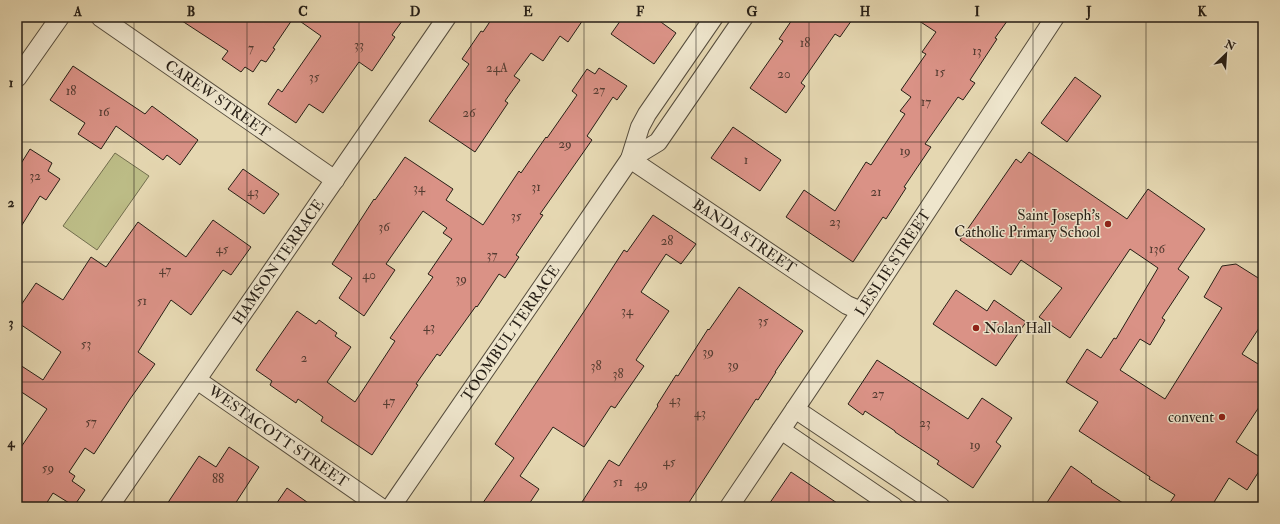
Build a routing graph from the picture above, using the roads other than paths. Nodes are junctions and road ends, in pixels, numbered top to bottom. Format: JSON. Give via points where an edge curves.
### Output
{"nodes":[{"id":1,"x":60,"y":17,"type":"edge"},
{"id":2,"x":100,"y":17,"type":"edge"},
{"id":3,"x":448,"y":17,"type":"edge"},
{"id":4,"x":714,"y":17,"type":"edge"},
{"id":5,"x":744,"y":17,"type":"edge"},
{"id":6,"x":1055,"y":17,"type":"edge"},
{"id":7,"x":17,"y":78,"type":"edge"},
{"id":8,"x":630,"y":159,"type":"junction"},
{"id":9,"x":335,"y":180,"type":"junction"},
{"id":10,"x":861,"y":311,"type":"junction"},
{"id":11,"x":196,"y":380,"type":"junction"},
{"id":12,"x":795,"y":409,"type":"junction"},
{"id":13,"x":781,"y":430,"type":"junction"},
{"id":14,"x":109,"y":507,"type":"edge"},
{"id":15,"x":380,"y":507,"type":"edge"},
{"id":16,"x":391,"y":507,"type":"edge"},
{"id":17,"x":729,"y":507,"type":"edge"},
{"id":18,"x":894,"y":507,"type":"edge"},
{"id":19,"x":941,"y":507,"type":"edge"}],
"edges":[{"from":1,"to":7,"type":"street"},
{"from":2,"to":9,"type":"street","name":"CAREW STREET"},
{"from":3,"to":9,"type":"street","name":"HAMSON TERRACE"},
{"from":4,"to":8,"type":"street","name":"TOOMBUL TERRACE","via":[[647,114]]},
{"from":5,"to":8,"type":"street","name":"TOOMBUL TERRACE","via":[[658,142]]},
{"from":6,"to":10,"type":"street","name":"LESLIE STREET"},
{"from":8,"to":10,"type":"street","name":"BANDA STREET","via":[[847,305]]},
{"from":8,"to":16,"type":"street","name":"TOOMBUL TERRACE"},
{"from":9,"to":11,"type":"street","name":"HAMSON TERRACE"},
{"from":10,"to":12,"type":"street","name":"LESLIE STREET"},
{"from":11,"to":14,"type":"street","name":"HAMSON TERRACE"},
{"from":11,"to":15,"type":"street","name":"WESTACOTT STREET"},
{"from":12,"to":13,"type":"street","name":"LESLIE STREET"},
{"from":12,"to":19,"type":"street"},
{"from":13,"to":17,"type":"street","name":"LESLIE STREET"},
{"from":13,"to":18,"type":"street"}]}
